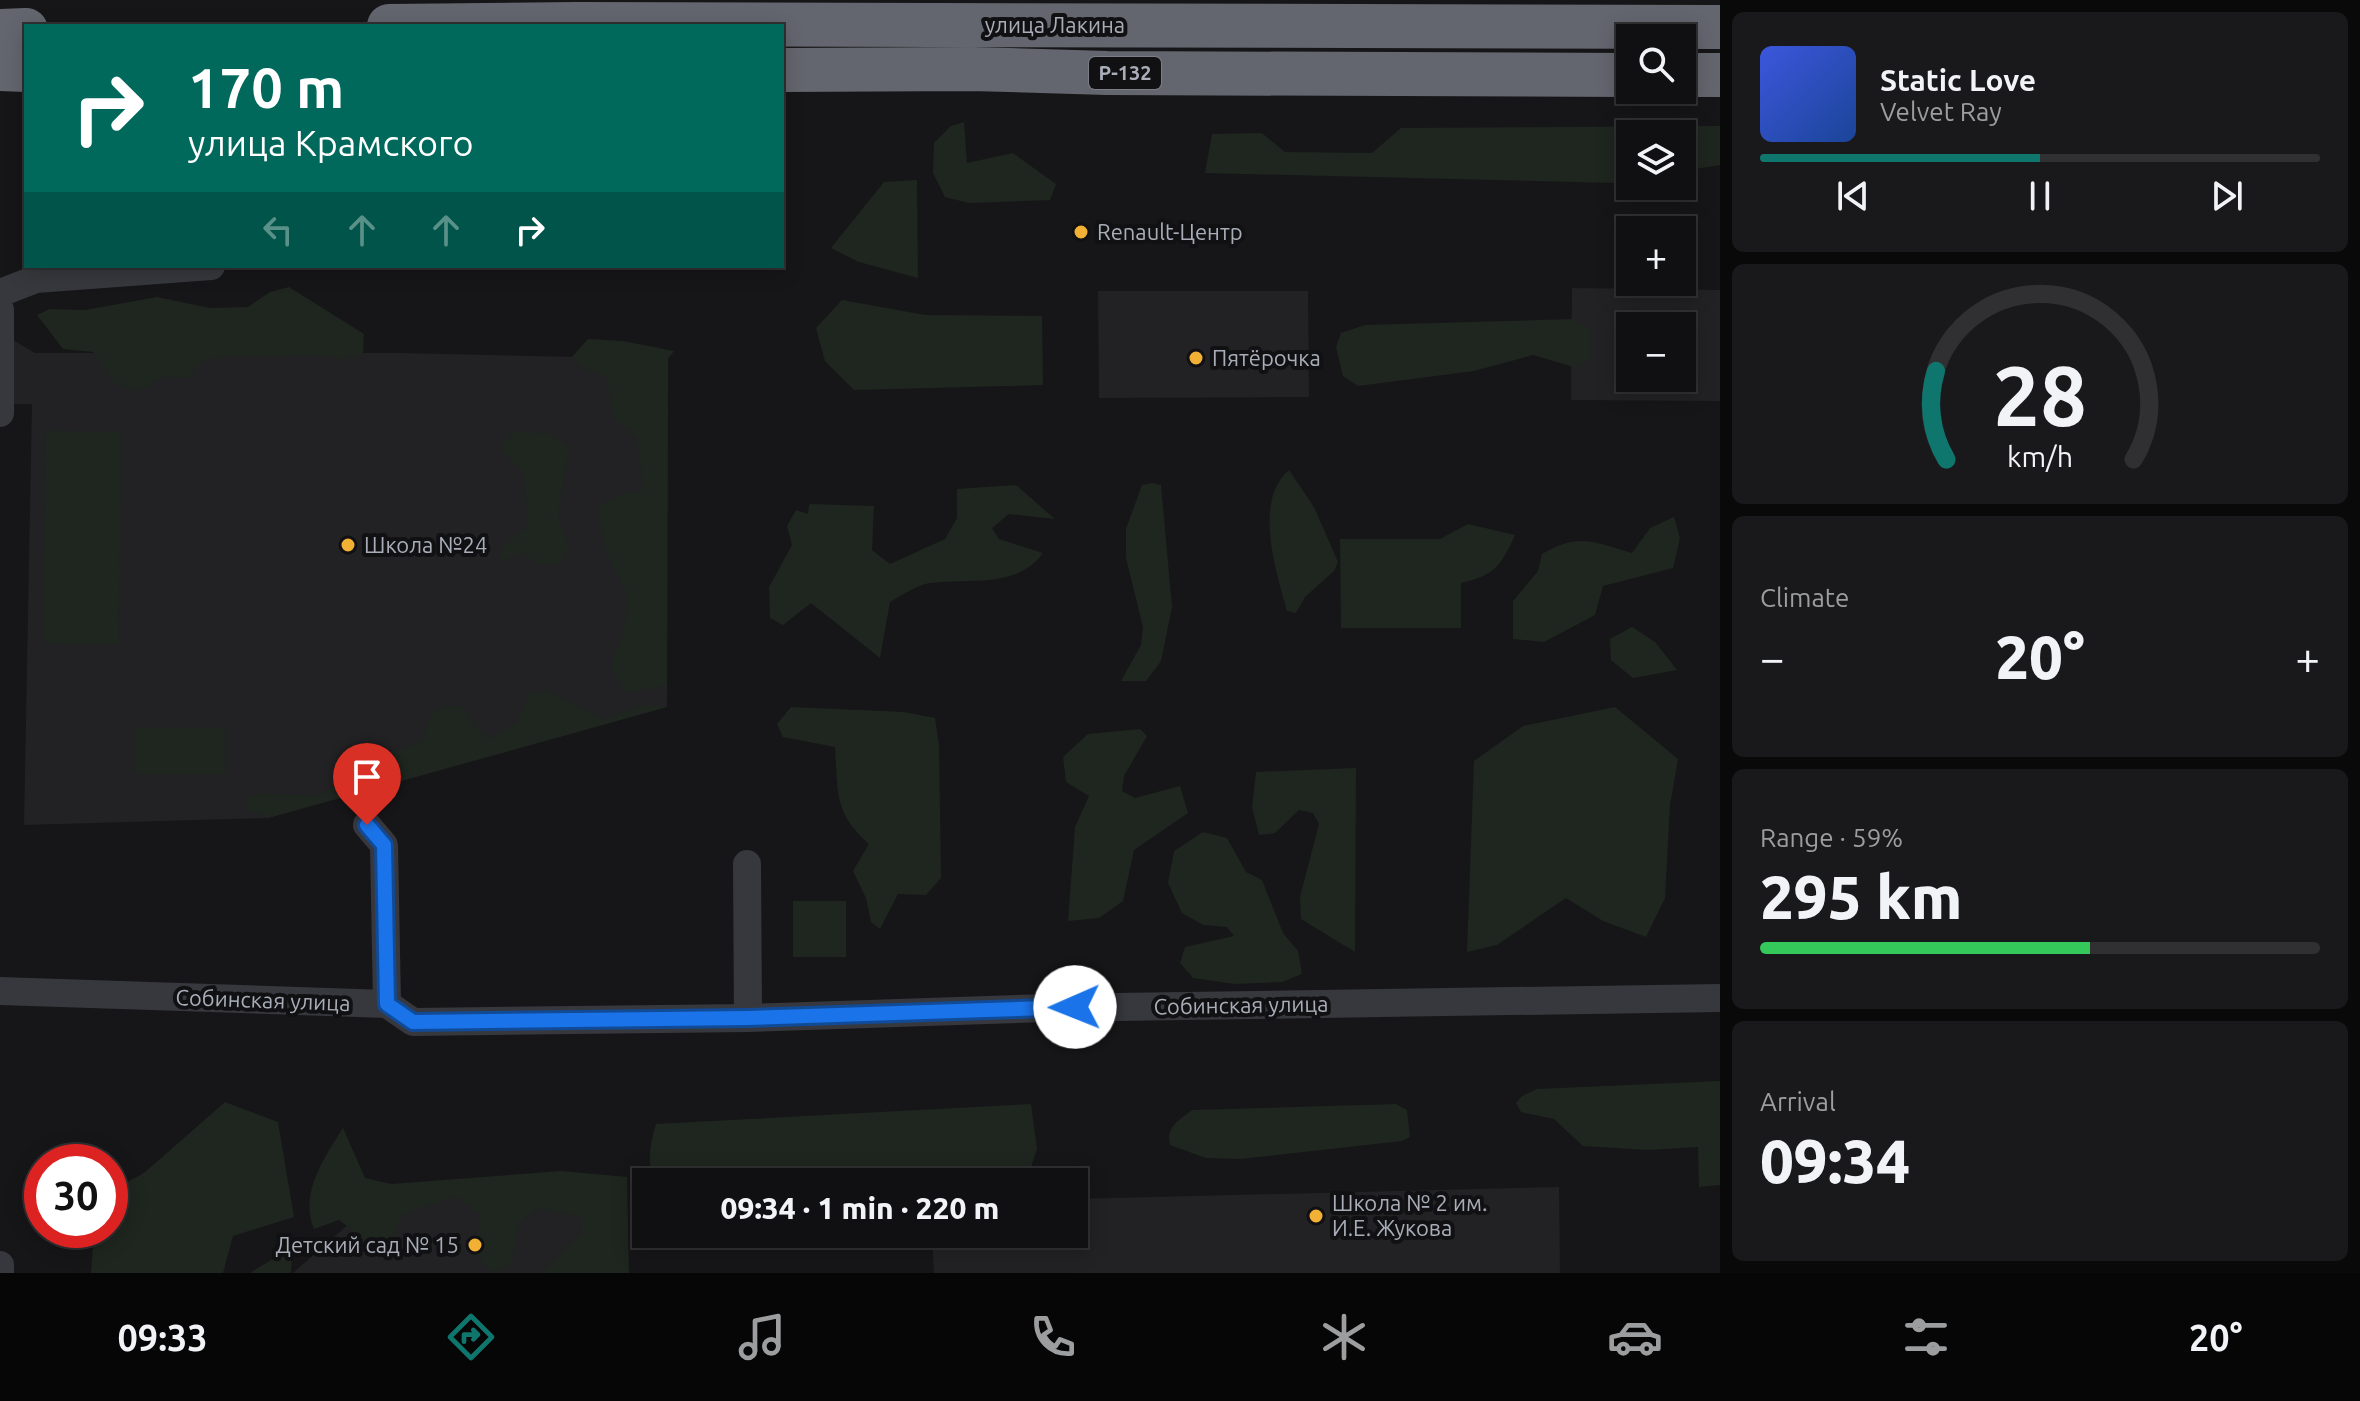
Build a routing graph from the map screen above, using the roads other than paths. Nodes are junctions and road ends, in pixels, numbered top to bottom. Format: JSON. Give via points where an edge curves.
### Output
{"nodes":[{"id":1,"x":576,"y":12,"type":"edge"},
{"id":2,"x":416,"y":24,"type":"edge"},
{"id":3,"x":1720,"y":27,"type":"edge"},
{"id":4,"x":24,"y":30,"type":"edge"},
{"id":5,"x":0,"y":31,"type":"edge"},
{"id":6,"x":0,"y":69,"type":"edge"},
{"id":7,"x":24,"y":70,"type":"edge"},
{"id":8,"x":784,"y":70,"type":"edge"},
{"id":9,"x":1616,"y":75,"type":"edge"},
{"id":10,"x":1696,"y":75,"type":"edge"},
{"id":11,"x":1720,"y":75,"type":"edge"},
{"id":12,"x":184,"y":268,"type":"edge"},
{"id":13,"x":0,"y":293,"type":"edge"},
{"id":14,"x":0,"y":310,"type":"edge"},
{"id":15,"x":0,"y":413,"type":"edge"},
{"id":16,"x":367,"y":825,"type":"dead end"},
{"id":17,"x":747,"y":864,"type":"dead end"},
{"id":18,"x":0,"y":991,"type":"edge"},
{"id":19,"x":1720,"y":998,"type":"edge"},
{"id":20,"x":387,"y":1004,"type":"junction"},
{"id":21,"x":748,"y":1018,"type":"junction"},
{"id":22,"x":0,"y":1265,"type":"edge"},
{"id":23,"x":0,"y":1273,"type":"edge"}],
"edges":[{"from":1,"to":2,"type":"highway","name":"улица Лакина","number":"Р-132"},
{"from":1,"to":3,"type":"highway","name":"улица Лакина","number":"Р-132"},
{"from":4,"to":5,"type":"highway"},
{"from":6,"to":7,"type":"highway"},
{"from":8,"to":9,"type":"highway","name":"улица Лакина","number":"Р-132"},
{"from":10,"to":11,"type":"highway"},
{"from":12,"to":13,"type":"street","via":[[36,279]]},
{"from":14,"to":15,"type":"street"},
{"from":16,"to":20,"type":"street","via":[[384,845]]},
{"from":17,"to":21,"type":"street"},
{"from":18,"to":20,"type":"street","name":"Собинская улица"},
{"from":19,"to":21,"type":"street","name":"Собинская улица","via":[[1061,1007]]},
{"from":20,"to":21,"type":"street","name":"Собинская улица","via":[[413,1022]]},
{"from":22,"to":23,"type":"street"}]}
